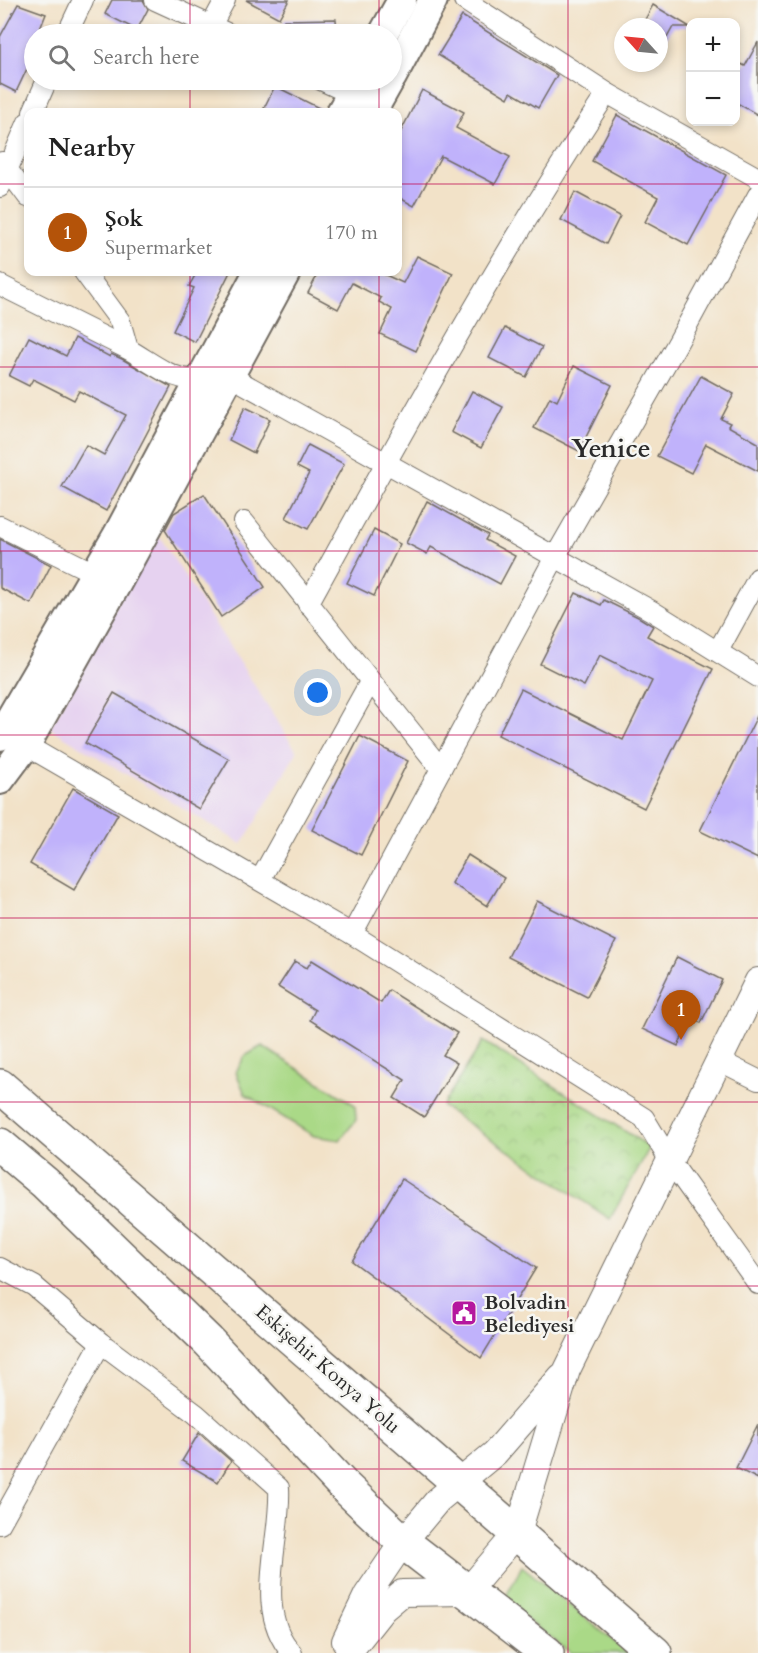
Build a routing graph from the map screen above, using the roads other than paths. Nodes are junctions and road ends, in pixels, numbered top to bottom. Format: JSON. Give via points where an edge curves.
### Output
{"nodes":[{"id":1,"x":83,"y":0,"type":"edge"},
{"id":2,"x":154,"y":0,"type":"edge"},
{"id":3,"x":225,"y":0,"type":"edge"},
{"id":4,"x":402,"y":0,"type":"edge"},
{"id":5,"x":433,"y":0,"type":"edge"},
{"id":6,"x":464,"y":0,"type":"edge"},
{"id":7,"x":72,"y":24,"type":"edge"},
{"id":8,"x":207,"y":24,"type":"edge"},
{"id":9,"x":212,"y":24,"type":"edge"},
{"id":10,"x":389,"y":24,"type":"edge"},
{"id":11,"x":402,"y":58,"type":"edge"},
{"id":12,"x":43,"y":90,"type":"edge"},
{"id":13,"x":384,"y":90,"type":"edge"},
{"id":14,"x":607,"y":93,"type":"junction"},
{"id":15,"x":35,"y":108,"type":"edge"},
{"id":16,"x":374,"y":108,"type":"edge"},
{"id":17,"x":24,"y":131,"type":"edge"},
{"id":18,"x":3,"y":172,"type":"edge"},
{"id":19,"x":758,"y":178,"type":"edge"},
{"id":20,"x":24,"y":193,"type":"edge"},
{"id":21,"x":758,"y":195,"type":"edge"},
{"id":22,"x":87,"y":276,"type":"edge"},
{"id":23,"x":256,"y":276,"type":"edge"},
{"id":24,"x":284,"y":276,"type":"edge"},
{"id":25,"x":0,"y":285,"type":"edge"},
{"id":26,"x":128,"y":349,"type":"junction"},
{"id":27,"x":230,"y":376,"type":"junction"},
{"id":28,"x":201,"y":380,"type":"junction"},
{"id":29,"x":386,"y":462,"type":"junction"},
{"id":30,"x":244,"y":522,"type":"dead end"},
{"id":31,"x":0,"y":526,"type":"edge"},
{"id":32,"x":555,"y":557,"type":"junction"},
{"id":33,"x":758,"y":578,"type":"edge"},
{"id":34,"x":106,"y":579,"type":"junction"},
{"id":35,"x":308,"y":604,"type":"junction"},
{"id":36,"x":717,"y":651,"type":"junction"},
{"id":37,"x":758,"y":677,"type":"edge"},
{"id":38,"x":370,"y":682,"type":"junction"},
{"id":39,"x":10,"y":738,"type":"edge"},
{"id":40,"x":441,"y":769,"type":"junction"},
{"id":41,"x":0,"y":780,"type":"edge"},
{"id":42,"x":260,"y":880,"type":"junction"},
{"id":43,"x":352,"y":934,"type":"junction"},
{"id":44,"x":758,"y":981,"type":"edge"},
{"id":45,"x":720,"y":1061,"type":"junction"},
{"id":46,"x":758,"y":1080,"type":"edge"},
{"id":47,"x":0,"y":1086,"type":"edge"},
{"id":48,"x":0,"y":1145,"type":"edge"},
{"id":49,"x":670,"y":1161,"type":"junction"},
{"id":50,"x":0,"y":1268,"type":"edge"},
{"id":51,"x":758,"y":1284,"type":"edge"},
{"id":52,"x":101,"y":1343,"type":"junction"},
{"id":53,"x":567,"y":1370,"type":"junction"},
{"id":54,"x":460,"y":1484,"type":"junction"},
{"id":55,"x":0,"y":1524,"type":"edge"},
{"id":56,"x":518,"y":1532,"type":"junction"},
{"id":57,"x":403,"y":1542,"type":"junction"},
{"id":58,"x":467,"y":1592,"type":"junction"},
{"id":59,"x":292,"y":1653,"type":"edge"},
{"id":60,"x":340,"y":1653,"type":"edge"},
{"id":61,"x":348,"y":1653,"type":"edge"},
{"id":62,"x":547,"y":1653,"type":"edge"},
{"id":63,"x":655,"y":1653,"type":"edge"}],
"edges":[{"from":1,"to":7,"type":"street"},
{"from":2,"to":8,"type":"street"},
{"from":3,"to":9,"type":"street"},
{"from":4,"to":10,"type":"main road"},
{"from":5,"to":11,"type":"main road"},
{"from":6,"to":14,"type":"street"},
{"from":12,"to":15,"type":"street"},
{"from":13,"to":16,"type":"main road"},
{"from":14,"to":19,"type":"street"},
{"from":14,"to":29,"type":"street","via":[[506,253]]},
{"from":17,"to":18,"type":"street"},
{"from":18,"to":20,"type":"street"},
{"from":21,"to":32,"type":"street"},
{"from":22,"to":26,"type":"street","via":[[120,321]]},
{"from":23,"to":28,"type":"main road"},
{"from":24,"to":27,"type":"main road"},
{"from":25,"to":26,"type":"street"},
{"from":26,"to":28,"type":"street","via":[[178,379]]},
{"from":27,"to":28,"type":"street"},
{"from":27,"to":29,"type":"street"},
{"from":27,"to":34,"type":"main road"},
{"from":28,"to":34,"type":"main road"},
{"from":29,"to":32,"type":"street"},
{"from":29,"to":35,"type":"street"},
{"from":30,"to":35,"type":"street"},
{"from":31,"to":34,"type":"street"},
{"from":32,"to":36,"type":"street"},
{"from":32,"to":40,"type":"street"},
{"from":33,"to":36,"type":"street"},
{"from":34,"to":39,"type":"main road"},
{"from":35,"to":38,"type":"street"},
{"from":36,"to":37,"type":"street"},
{"from":38,"to":40,"type":"street"},
{"from":38,"to":42,"type":"street"},
{"from":39,"to":41,"type":"main road"},
{"from":39,"to":42,"type":"street"},
{"from":40,"to":43,"type":"street"},
{"from":42,"to":43,"type":"street"},
{"from":43,"to":49,"type":"street","via":[[644,1118]]},
{"from":44,"to":45,"type":"street"},
{"from":45,"to":46,"type":"street"},
{"from":45,"to":49,"type":"street"},
{"from":47,"to":54,"type":"highway","name":"Eskişehir Konya Yolu"},
{"from":48,"to":57,"type":"highway","via":[[45,1183],[208,1341],[343,1485]]},
{"from":49,"to":51,"type":"street"},
{"from":49,"to":53,"type":"street"},
{"from":50,"to":52,"type":"street","via":[[34,1286]]},
{"from":52,"to":55,"type":"street"},
{"from":52,"to":59,"type":"street","via":[[196,1414],[279,1488],[271,1595],[276,1629]]},
{"from":53,"to":54,"type":"street","via":[[495,1453]]},
{"from":53,"to":56,"type":"street"},
{"from":54,"to":56,"type":"highway","name":"Eskişehir Konya Yolu"},
{"from":54,"to":57,"type":"street","via":[[438,1500]]},
{"from":56,"to":58,"type":"street"},
{"from":56,"to":63,"type":"highway","name":"Eskişehir Konya Yolu"},
{"from":57,"to":58,"type":"highway"},
{"from":57,"to":60,"type":"street","via":[[367,1594]]},
{"from":58,"to":61,"type":"street","via":[[402,1593],[383,1609]]},
{"from":58,"to":62,"type":"highway"}]}
